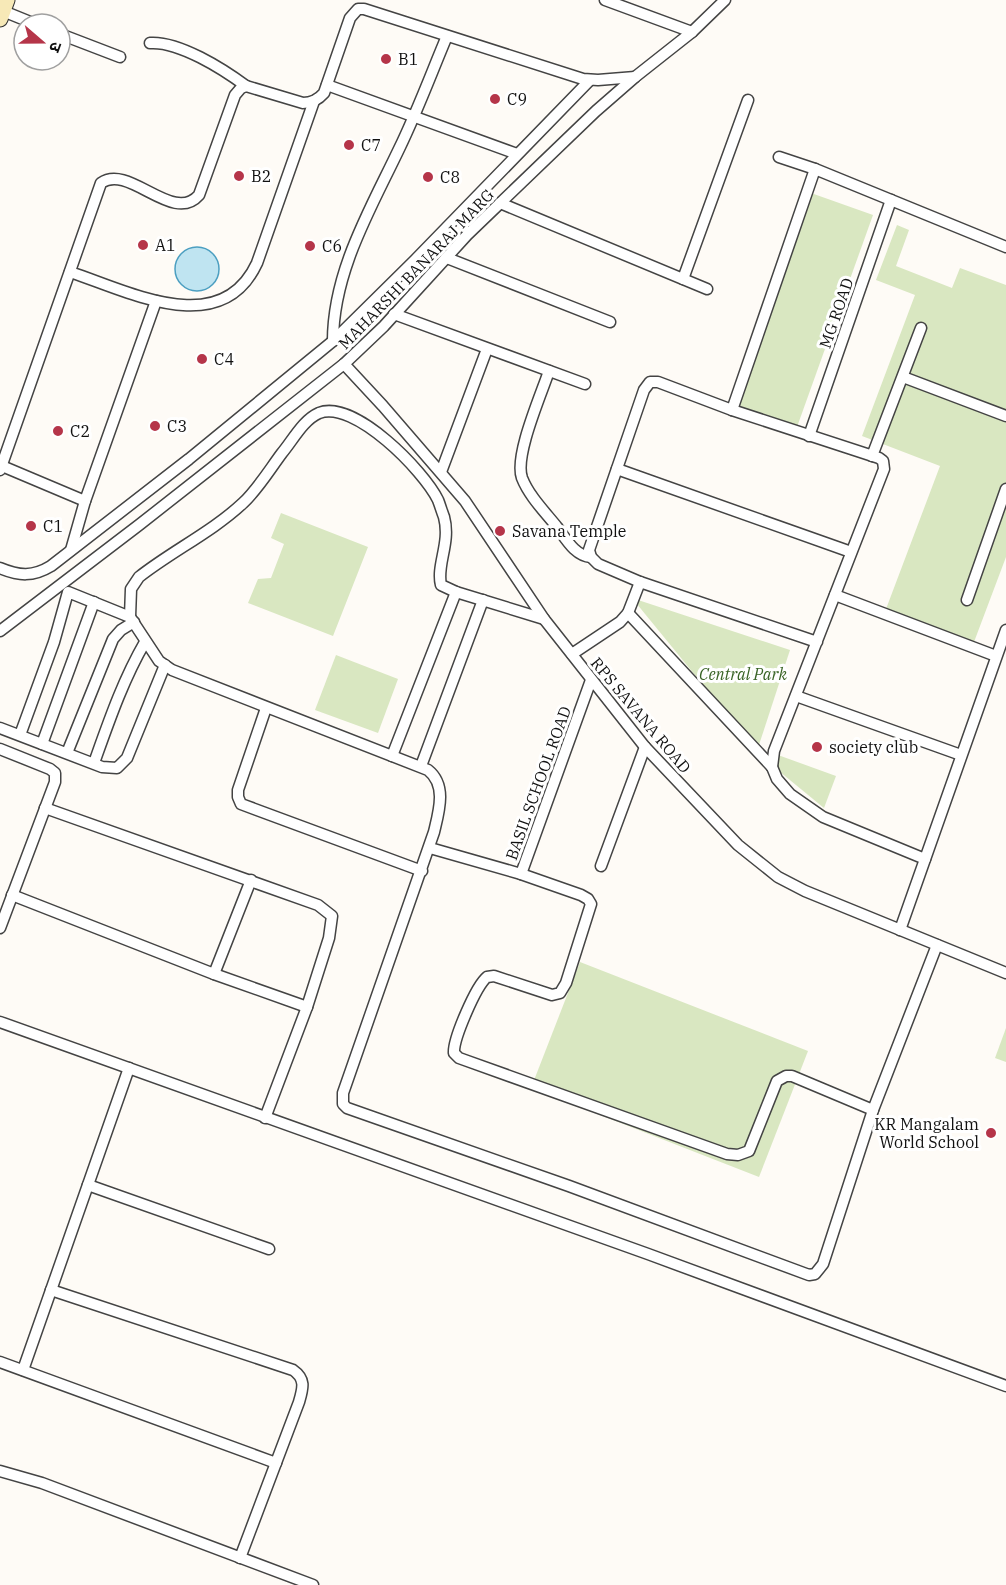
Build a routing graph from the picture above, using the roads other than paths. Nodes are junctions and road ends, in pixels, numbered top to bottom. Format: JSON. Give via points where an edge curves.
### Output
{"nodes":[{"id":1,"x":605,"y":0,"type":"edge"},
{"id":2,"x":725,"y":0,"type":"edge"},
{"id":3,"x":692,"y":32,"type":"junction"},
{"id":4,"x":447,"y":36,"type":"junction"},
{"id":5,"x":72,"y":39,"type":"edge"},
{"id":6,"x":150,"y":43,"type":"dead end"},
{"id":7,"x":120,"y":57,"type":"dead end"},
{"id":8,"x":635,"y":77,"type":"junction"},
{"id":9,"x":590,"y":80,"type":"junction"},
{"id":10,"x":327,"y":85,"type":"junction"},
{"id":11,"x":246,"y":86,"type":"junction"},
{"id":12,"x":748,"y":100,"type":"dead end"},
{"id":13,"x":314,"y":101,"type":"junction"},
{"id":14,"x":414,"y":116,"type":"junction"},
{"id":15,"x":517,"y":154,"type":"junction"},
{"id":16,"x":779,"y":157,"type":"dead end"},
{"id":17,"x":816,"y":170,"type":"junction"},
{"id":18,"x":891,"y":200,"type":"junction"},
{"id":19,"x":500,"y":203,"type":"junction"},
{"id":20,"x":1006,"y":247,"type":"edge"},
{"id":21,"x":447,"y":258,"type":"junction"},
{"id":22,"x":70,"y":272,"type":"junction"},
{"id":23,"x":683,"y":279,"type":"junction"},
{"id":24,"x":707,"y":289,"type":"dead end"},
{"id":25,"x":156,"y":301,"type":"junction"},
{"id":26,"x":394,"y":314,"type":"junction"},
{"id":27,"x":610,"y":322,"type":"dead end"},
{"id":28,"x":921,"y":328,"type":"dead end"},
{"id":29,"x":333,"y":341,"type":"junction"},
{"id":30,"x":488,"y":349,"type":"junction"},
{"id":31,"x":344,"y":364,"type":"junction"},
{"id":32,"x":549,"y":371,"type":"junction"},
{"id":33,"x":903,"y":377,"type":"junction"},
{"id":34,"x":585,"y":384,"type":"dead end"},
{"id":35,"x":732,"y":410,"type":"junction"},
{"id":36,"x":1006,"y":416,"type":"edge"},
{"id":37,"x":809,"y":436,"type":"junction"},
{"id":38,"x":872,"y":456,"type":"junction"},
{"id":39,"x":1,"y":468,"type":"edge"},
{"id":40,"x":616,"y":470,"type":"junction"},
{"id":41,"x":441,"y":472,"type":"junction"},
{"id":42,"x":1006,"y":489,"type":"edge"},
{"id":43,"x":86,"y":501,"type":"junction"},
{"id":44,"x":71,"y":550,"type":"junction"},
{"id":45,"x":851,"y":552,"type":"junction"},
{"id":46,"x":591,"y":557,"type":"junction"},
{"id":47,"x":0,"y":568,"type":"edge"},
{"id":48,"x":640,"y":582,"type":"junction"},
{"id":49,"x":456,"y":592,"type":"junction"},
{"id":50,"x":834,"y":595,"type":"junction"},
{"id":51,"x":483,"y":600,"type":"junction"},
{"id":52,"x":967,"y":600,"type":"dead end"},
{"id":53,"x":94,"y":602,"type":"junction"},
{"id":54,"x":628,"y":613,"type":"junction"},
{"id":55,"x":543,"y":619,"type":"junction"},
{"id":56,"x":132,"y":620,"type":"junction"},
{"id":57,"x":1006,"y":630,"type":"edge"},
{"id":58,"x":0,"y":631,"type":"edge"},
{"id":59,"x":145,"y":642,"type":"junction"},
{"id":60,"x":817,"y":642,"type":"junction"},
{"id":61,"x":572,"y":654,"type":"junction"},
{"id":62,"x":996,"y":656,"type":"junction"},
{"id":63,"x":165,"y":665,"type":"junction"},
{"id":64,"x":591,"y":680,"type":"junction"},
{"id":65,"x":796,"y":696,"type":"junction"},
{"id":66,"x":266,"y":708,"type":"junction"},
{"id":67,"x":0,"y":728,"type":"edge"},
{"id":68,"x":20,"y":735,"type":"junction"},
{"id":69,"x":42,"y":744,"type":"junction"},
{"id":70,"x":645,"y":747,"type":"junction"},
{"id":71,"x":0,"y":749,"type":"edge"},
{"id":72,"x":67,"y":753,"type":"junction"},
{"id":73,"x":961,"y":755,"type":"junction"},
{"id":74,"x":392,"y":756,"type":"junction"},
{"id":75,"x":94,"y":764,"type":"junction"},
{"id":76,"x":421,"y":766,"type":"junction"},
{"id":77,"x":772,"y":767,"type":"junction"},
{"id":78,"x":45,"y":808,"type":"junction"},
{"id":79,"x":430,"y":848,"type":"junction"},
{"id":80,"x":925,"y":860,"type":"junction"},
{"id":81,"x":601,"y":866,"type":"dead end"},
{"id":82,"x":422,"y":872,"type":"junction"},
{"id":83,"x":521,"y":874,"type":"junction"},
{"id":84,"x":251,"y":880,"type":"junction"},
{"id":85,"x":12,"y":896,"type":"junction"},
{"id":86,"x":0,"y":928,"type":"edge"},
{"id":87,"x":900,"y":930,"type":"junction"},
{"id":88,"x":937,"y":945,"type":"junction"},
{"id":89,"x":1006,"y":973,"type":"edge"},
{"id":90,"x":214,"y":974,"type":"junction"},
{"id":91,"x":307,"y":1007,"type":"junction"},
{"id":92,"x":0,"y":1022,"type":"edge"},
{"id":93,"x":129,"y":1068,"type":"junction"},
{"id":94,"x":873,"y":1110,"type":"junction"},
{"id":95,"x":265,"y":1118,"type":"junction"},
{"id":96,"x":88,"y":1185,"type":"junction"},
{"id":97,"x":269,"y":1249,"type":"dead end"},
{"id":98,"x":51,"y":1290,"type":"junction"},
{"id":99,"x":0,"y":1362,"type":"edge"},
{"id":100,"x":23,"y":1370,"type":"junction"},
{"id":101,"x":1006,"y":1386,"type":"edge"},
{"id":102,"x":276,"y":1463,"type":"junction"},
{"id":103,"x":0,"y":1471,"type":"edge"},
{"id":104,"x":240,"y":1558,"type":"junction"},
{"id":105,"x":313,"y":1585,"type":"edge"}],
"edges":[{"from":1,"to":3,"type":"street"},
{"from":2,"to":3,"type":"street","name":"MAHARSHI BANARAJ MARG"},
{"from":3,"to":8,"type":"street","name":"MAHARSHI BANARAJ MARG"},
{"from":4,"to":9,"type":"street"},
{"from":4,"to":10,"type":"street","via":[[358,9],[350,18]]},
{"from":4,"to":14,"type":"street"},
{"from":5,"to":7,"type":"street"},
{"from":6,"to":11,"type":"street","via":[[167,45],[214,64]]},
{"from":8,"to":9,"type":"street"},
{"from":8,"to":19,"type":"street","name":"MAHARSHI BANARAJ MARG"},
{"from":9,"to":15,"type":"street"},
{"from":10,"to":13,"type":"street"},
{"from":10,"to":14,"type":"street"},
{"from":11,"to":13,"type":"street","via":[[303,103]]},
{"from":11,"to":22,"type":"street","via":[[231,102],[194,201],[179,204],[108,178],[101,183]]},
{"from":12,"to":23,"type":"street"},
{"from":13,"to":25,"type":"street","via":[[257,262],[246,282],[233,295],[214,303],[171,305]]},
{"from":14,"to":15,"type":"street"},
{"from":14,"to":29,"type":"street","via":[[344,271],[333,317]]},
{"from":15,"to":29,"type":"street"},
{"from":16,"to":17,"type":"street"},
{"from":17,"to":18,"type":"street"},
{"from":17,"to":35,"type":"street"},
{"from":18,"to":20,"type":"street"},
{"from":18,"to":37,"type":"street","name":"MG ROAD"},
{"from":19,"to":21,"type":"street","name":"MAHARSHI BANARAJ MARG"},
{"from":19,"to":23,"type":"street"},
{"from":21,"to":26,"type":"street","name":"MAHARSHI BANARAJ MARG"},
{"from":21,"to":27,"type":"street"},
{"from":22,"to":25,"type":"street"},
{"from":22,"to":39,"type":"street"},
{"from":23,"to":24,"type":"street"},
{"from":25,"to":43,"type":"street"},
{"from":26,"to":30,"type":"street"},
{"from":26,"to":31,"type":"street","name":"MAHARSHI BANARAJ MARG"},
{"from":28,"to":33,"type":"street"},
{"from":29,"to":44,"type":"street"},
{"from":30,"to":32,"type":"street"},
{"from":30,"to":41,"type":"street"},
{"from":31,"to":41,"type":"street","name":"RPS SAVANA ROAD"},
{"from":31,"to":58,"type":"street","name":"MAHARSHI BANARAJ MARG"},
{"from":32,"to":34,"type":"street"},
{"from":32,"to":46,"type":"street","via":[[524,447],[521,472],[530,492],[567,541],[582,555]]},
{"from":33,"to":36,"type":"street"},
{"from":33,"to":38,"type":"street"},
{"from":35,"to":37,"type":"street"},
{"from":35,"to":40,"type":"street","via":[[650,382]]},
{"from":37,"to":38,"type":"street"},
{"from":38,"to":45,"type":"street","via":[[884,461],[884,469]]},
{"from":39,"to":43,"type":"street"},
{"from":40,"to":45,"type":"street"},
{"from":40,"to":46,"type":"street","via":[[589,550]]},
{"from":41,"to":55,"type":"street","name":"RPS SAVANA ROAD","via":[[465,501]]},
{"from":42,"to":52,"type":"street"},
{"from":43,"to":44,"type":"street"},
{"from":44,"to":47,"type":"street","via":[[36,574],[16,574]]},
{"from":45,"to":50,"type":"street"},
{"from":46,"to":48,"type":"street","via":[[598,564]]},
{"from":48,"to":54,"type":"street"},
{"from":48,"to":60,"type":"street"},
{"from":49,"to":51,"type":"street"},
{"from":49,"to":56,"type":"street","via":[[439,580],[447,535],[438,500],[409,462],[374,431],[357,419],[327,411],[310,418],[243,503],[139,577],[131,589]]},
{"from":49,"to":74,"type":"street"},
{"from":50,"to":60,"type":"street"},
{"from":50,"to":62,"type":"street"},
{"from":51,"to":55,"type":"street"},
{"from":51,"to":76,"type":"street"},
{"from":53,"to":56,"type":"street"},
{"from":53,"to":68,"type":"street","via":[[68,592]]},
{"from":53,"to":69,"type":"street"},
{"from":54,"to":61,"type":"street"},
{"from":54,"to":77,"type":"street"},
{"from":55,"to":61,"type":"street","name":"RPS SAVANA ROAD"},
{"from":56,"to":59,"type":"street"},
{"from":56,"to":72,"type":"street","via":[[113,639]]},
{"from":57,"to":62,"type":"street"},
{"from":59,"to":63,"type":"street"},
{"from":59,"to":75,"type":"street","via":[[118,696]]},
{"from":60,"to":65,"type":"street"},
{"from":61,"to":64,"type":"street","name":"RPS SAVANA ROAD"},
{"from":62,"to":73,"type":"street"},
{"from":63,"to":66,"type":"street"},
{"from":63,"to":75,"type":"street","via":[[127,758],[117,768]]},
{"from":64,"to":70,"type":"street","name":"RPS SAVANA ROAD"},
{"from":64,"to":83,"type":"street","name":"BASIL SCHOOL ROAD"},
{"from":65,"to":73,"type":"street"},
{"from":65,"to":77,"type":"street","via":[[774,751]]},
{"from":66,"to":74,"type":"street"},
{"from":66,"to":82,"type":"street","via":[[238,790],[242,804]]},
{"from":67,"to":68,"type":"street"},
{"from":68,"to":69,"type":"street"},
{"from":69,"to":72,"type":"street"},
{"from":70,"to":81,"type":"street"},
{"from":70,"to":87,"type":"street","name":"RPS SAVANA ROAD","via":[[738,845],[778,877],[828,902]]},
{"from":71,"to":78,"type":"street","via":[[55,773]]},
{"from":72,"to":75,"type":"street"},
{"from":73,"to":80,"type":"street"},
{"from":74,"to":76,"type":"street"},
{"from":76,"to":79,"type":"street","via":[[434,774],[439,783],[440,808]]},
{"from":77,"to":80,"type":"street","via":[[790,794],[823,817]]},
{"from":78,"to":84,"type":"street"},
{"from":78,"to":85,"type":"street"},
{"from":79,"to":82,"type":"street"},
{"from":79,"to":83,"type":"street","name":"BASIL SCHOOL ROAD"},
{"from":80,"to":87,"type":"street"},
{"from":82,"to":94,"type":"street","via":[[343,1093],[346,1108],[809,1275],[823,1264]]},
{"from":83,"to":94,"type":"street","via":[[581,895],[591,904],[566,983],[563,990],[552,995],[487,977],[477,988],[457,1038],[454,1053],[459,1058],[727,1154],[749,1151],[777,1081],[786,1076]]},
{"from":84,"to":90,"type":"street"},
{"from":84,"to":91,"type":"street","via":[[318,905],[332,916]]},
{"from":85,"to":86,"type":"street"},
{"from":85,"to":90,"type":"street"},
{"from":87,"to":88,"type":"street","name":"RPS SAVANA ROAD"},
{"from":88,"to":89,"type":"street","name":"RPS SAVANA ROAD"},
{"from":88,"to":94,"type":"street"},
{"from":90,"to":91,"type":"street"},
{"from":91,"to":95,"type":"street"},
{"from":92,"to":93,"type":"street"},
{"from":93,"to":95,"type":"street"},
{"from":93,"to":96,"type":"street"},
{"from":95,"to":101,"type":"street"},
{"from":96,"to":97,"type":"street"},
{"from":96,"to":98,"type":"street"},
{"from":98,"to":100,"type":"street"},
{"from":98,"to":102,"type":"street","via":[[293,1370],[303,1381]]},
{"from":99,"to":100,"type":"street"},
{"from":100,"to":102,"type":"street"},
{"from":102,"to":104,"type":"street"},
{"from":103,"to":104,"type":"street","via":[[42,1483]]},
{"from":104,"to":105,"type":"street"}]}
